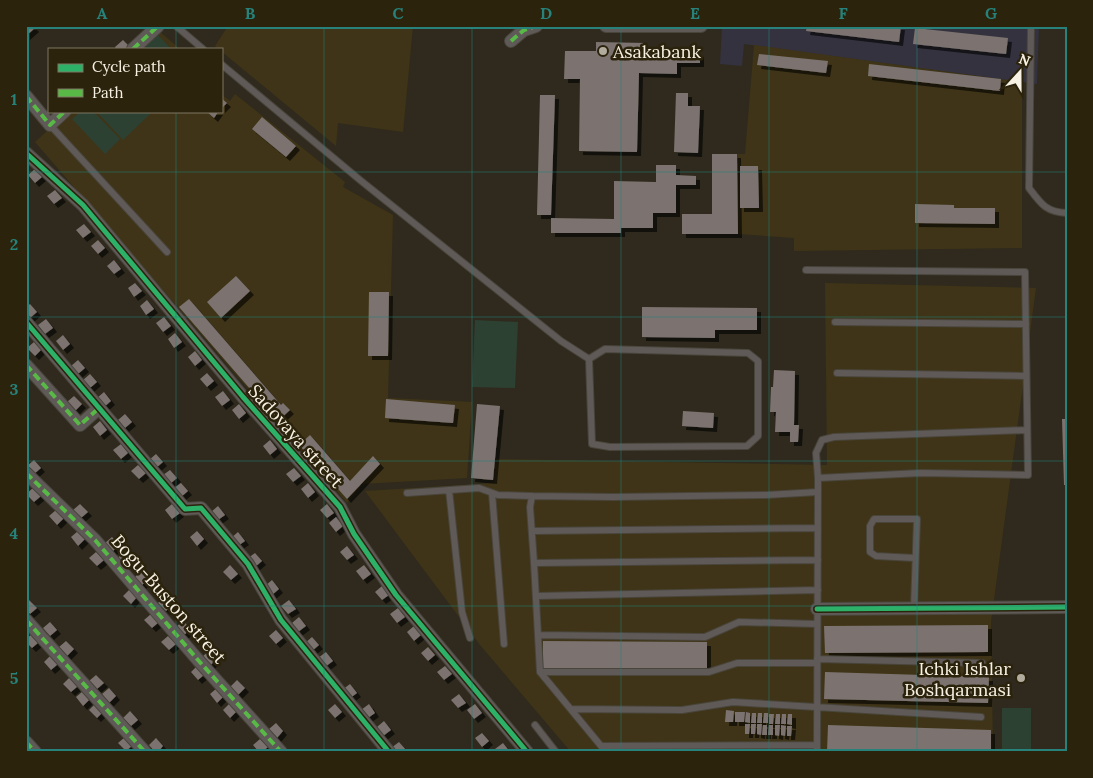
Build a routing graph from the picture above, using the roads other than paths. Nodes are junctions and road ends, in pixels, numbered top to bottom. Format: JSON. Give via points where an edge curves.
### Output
{"nodes":[{"id":1,"x":158,"y":26,"type":"edge"},
{"id":2,"x":176,"y":26,"type":"edge"},
{"id":3,"x":536,"y":26,"type":"edge"},
{"id":4,"x":606,"y":26,"type":"edge"},
{"id":5,"x":700,"y":26,"type":"edge"},
{"id":6,"x":1031,"y":26,"type":"edge"},
{"id":7,"x":511,"y":41,"type":"dead end"},
{"id":8,"x":134,"y":48,"type":"edge"},
{"id":9,"x":202,"y":48,"type":"edge"},
{"id":10,"x":222,"y":65,"type":"edge"},
{"id":11,"x":26,"y":96,"type":"edge"},
{"id":12,"x":64,"y":112,"type":"edge"},
{"id":13,"x":50,"y":125,"type":"junction"},
{"id":14,"x":26,"y":153,"type":"edge"},
{"id":15,"x":1067,"y":213,"type":"edge"},
{"id":16,"x":167,"y":252,"type":"dead end"},
{"id":17,"x":806,"y":270,"type":"dead end"},
{"id":18,"x":26,"y":322,"type":"edge"},
{"id":19,"x":835,"y":322,"type":"dead end"},
{"id":20,"x":1026,"y":324,"type":"junction"},
{"id":21,"x":589,"y":358,"type":"junction"},
{"id":22,"x":26,"y":365,"type":"edge"},
{"id":23,"x":837,"y":373,"type":"dead end"},
{"id":24,"x":1026,"y":376,"type":"junction"},
{"id":25,"x":99,"y":408,"type":"junction"},
{"id":26,"x":1027,"y":430,"type":"junction"},
{"id":27,"x":26,"y":473,"type":"edge"},
{"id":28,"x":818,"y":478,"type":"junction"},
{"id":29,"x":449,"y":490,"type":"junction"},
{"id":30,"x":818,"y":492,"type":"junction"},
{"id":31,"x":407,"y":493,"type":"dead end"},
{"id":32,"x":492,"y":493,"type":"junction"},
{"id":33,"x":532,"y":496,"type":"junction"},
{"id":34,"x":818,"y":528,"type":"junction"},
{"id":35,"x":532,"y":530,"type":"junction"},
{"id":36,"x":915,"y":558,"type":"junction"},
{"id":37,"x":818,"y":560,"type":"junction"},
{"id":38,"x":534,"y":563,"type":"junction"},
{"id":39,"x":818,"y":590,"type":"junction"},
{"id":40,"x":536,"y":596,"type":"junction"},
{"id":41,"x":1067,"y":607,"type":"edge"},
{"id":42,"x":817,"y":608,"type":"junction"},
{"id":43,"x":914,"y":608,"type":"junction"},
{"id":44,"x":26,"y":620,"type":"edge"},
{"id":45,"x":817,"y":624,"type":"junction"},
{"id":46,"x":538,"y":635,"type":"junction"},
{"id":47,"x":470,"y":638,"type":"dead end"},
{"id":48,"x":504,"y":644,"type":"dead end"},
{"id":49,"x":817,"y":661,"type":"junction"},
{"id":50,"x":982,"y":663,"type":"dead end"},
{"id":51,"x":540,"y":672,"type":"junction"},
{"id":52,"x":817,"y":708,"type":"junction"},
{"id":53,"x":572,"y":709,"type":"junction"},
{"id":54,"x":981,"y":717,"type":"dead end"},
{"id":55,"x":535,"y":725,"type":"dead end"},
{"id":56,"x":26,"y":742,"type":"edge"},
{"id":57,"x":817,"y":748,"type":"edge"},
{"id":58,"x":604,"y":749,"type":"edge"},
{"id":59,"x":702,"y":749,"type":"edge"},
{"id":60,"x":35,"y":752,"type":"edge"},
{"id":61,"x":145,"y":752,"type":"edge"},
{"id":62,"x":280,"y":752,"type":"edge"},
{"id":63,"x":389,"y":752,"type":"edge"},
{"id":64,"x":527,"y":752,"type":"edge"},
{"id":65,"x":556,"y":752,"type":"edge"}],
"edges":[{"from":1,"to":8,"type":"street"},
{"from":2,"to":9,"type":"lane"},
{"from":3,"to":7,"type":"street","via":[[524,30]]},
{"from":4,"to":5,"type":"street"},
{"from":6,"to":15,"type":"lane","via":[[1029,188],[1041,205]]},
{"from":10,"to":21,"type":"lane","via":[[561,341]]},
{"from":11,"to":13,"type":"street"},
{"from":12,"to":13,"type":"street"},
{"from":13,"to":16,"type":"lane"},
{"from":14,"to":64,"type":"street","name":"Sadovaya street","via":[[82,205],[242,397],[340,507],[354,534],[396,595]]},
{"from":17,"to":20,"type":"lane","via":[[1025,272]]},
{"from":18,"to":25,"type":"street"},
{"from":19,"to":20,"type":"lane"},
{"from":20,"to":24,"type":"lane"},
{"from":21,"to":21,"type":"lane","via":[[606,349],[748,353],[758,361],[758,436],[747,446],[610,447],[592,444]]},
{"from":22,"to":25,"type":"street","via":[[80,425]]},
{"from":23,"to":24,"type":"lane"},
{"from":24,"to":26,"type":"lane"},
{"from":25,"to":63,"type":"street","via":[[185,509],[201,508],[248,564],[281,620]]},
{"from":26,"to":28,"type":"lane","via":[[834,437],[822,440],[816,453]]},
{"from":26,"to":28,"type":"lane","via":[[1028,475],[921,474]]},
{"from":27,"to":62,"type":"street","name":"Bogu-Buston street","via":[[95,540]]},
{"from":28,"to":30,"type":"lane"},
{"from":29,"to":31,"type":"lane"},
{"from":29,"to":32,"type":"lane","via":[[480,488]]},
{"from":29,"to":47,"type":"lane","via":[[462,612]]},
{"from":30,"to":33,"type":"lane"},
{"from":30,"to":34,"type":"lane"},
{"from":32,"to":33,"type":"lane"},
{"from":32,"to":48,"type":"lane"},
{"from":33,"to":35,"type":"lane"},
{"from":34,"to":35,"type":"lane"},
{"from":34,"to":37,"type":"lane"},
{"from":35,"to":38,"type":"lane"},
{"from":36,"to":36,"type":"lane","via":[[916,519],[874,519],[870,526],[870,552],[876,556]]},
{"from":36,"to":43,"type":"lane"},
{"from":37,"to":38,"type":"lane"},
{"from":37,"to":39,"type":"lane"},
{"from":38,"to":40,"type":"lane"},
{"from":39,"to":40,"type":"lane"},
{"from":39,"to":42,"type":"lane"},
{"from":40,"to":46,"type":"lane"},
{"from":41,"to":43,"type":"street"},
{"from":42,"to":43,"type":"street"},
{"from":42,"to":45,"type":"lane"},
{"from":44,"to":61,"type":"street"},
{"from":45,"to":46,"type":"lane","via":[[739,622],[705,637]]},
{"from":45,"to":49,"type":"lane"},
{"from":46,"to":51,"type":"lane"},
{"from":49,"to":50,"type":"lane"},
{"from":49,"to":51,"type":"lane","via":[[737,663],[709,672]]},
{"from":49,"to":52,"type":"lane"},
{"from":51,"to":53,"type":"lane"},
{"from":52,"to":53,"type":"lane","via":[[732,702],[682,710]]},
{"from":52,"to":54,"type":"lane"},
{"from":52,"to":57,"type":"lane"},
{"from":53,"to":58,"type":"lane"},
{"from":55,"to":65,"type":"lane"},
{"from":56,"to":60,"type":"street"},
{"from":57,"to":59,"type":"lane"},
{"from":58,"to":59,"type":"lane"}]}
